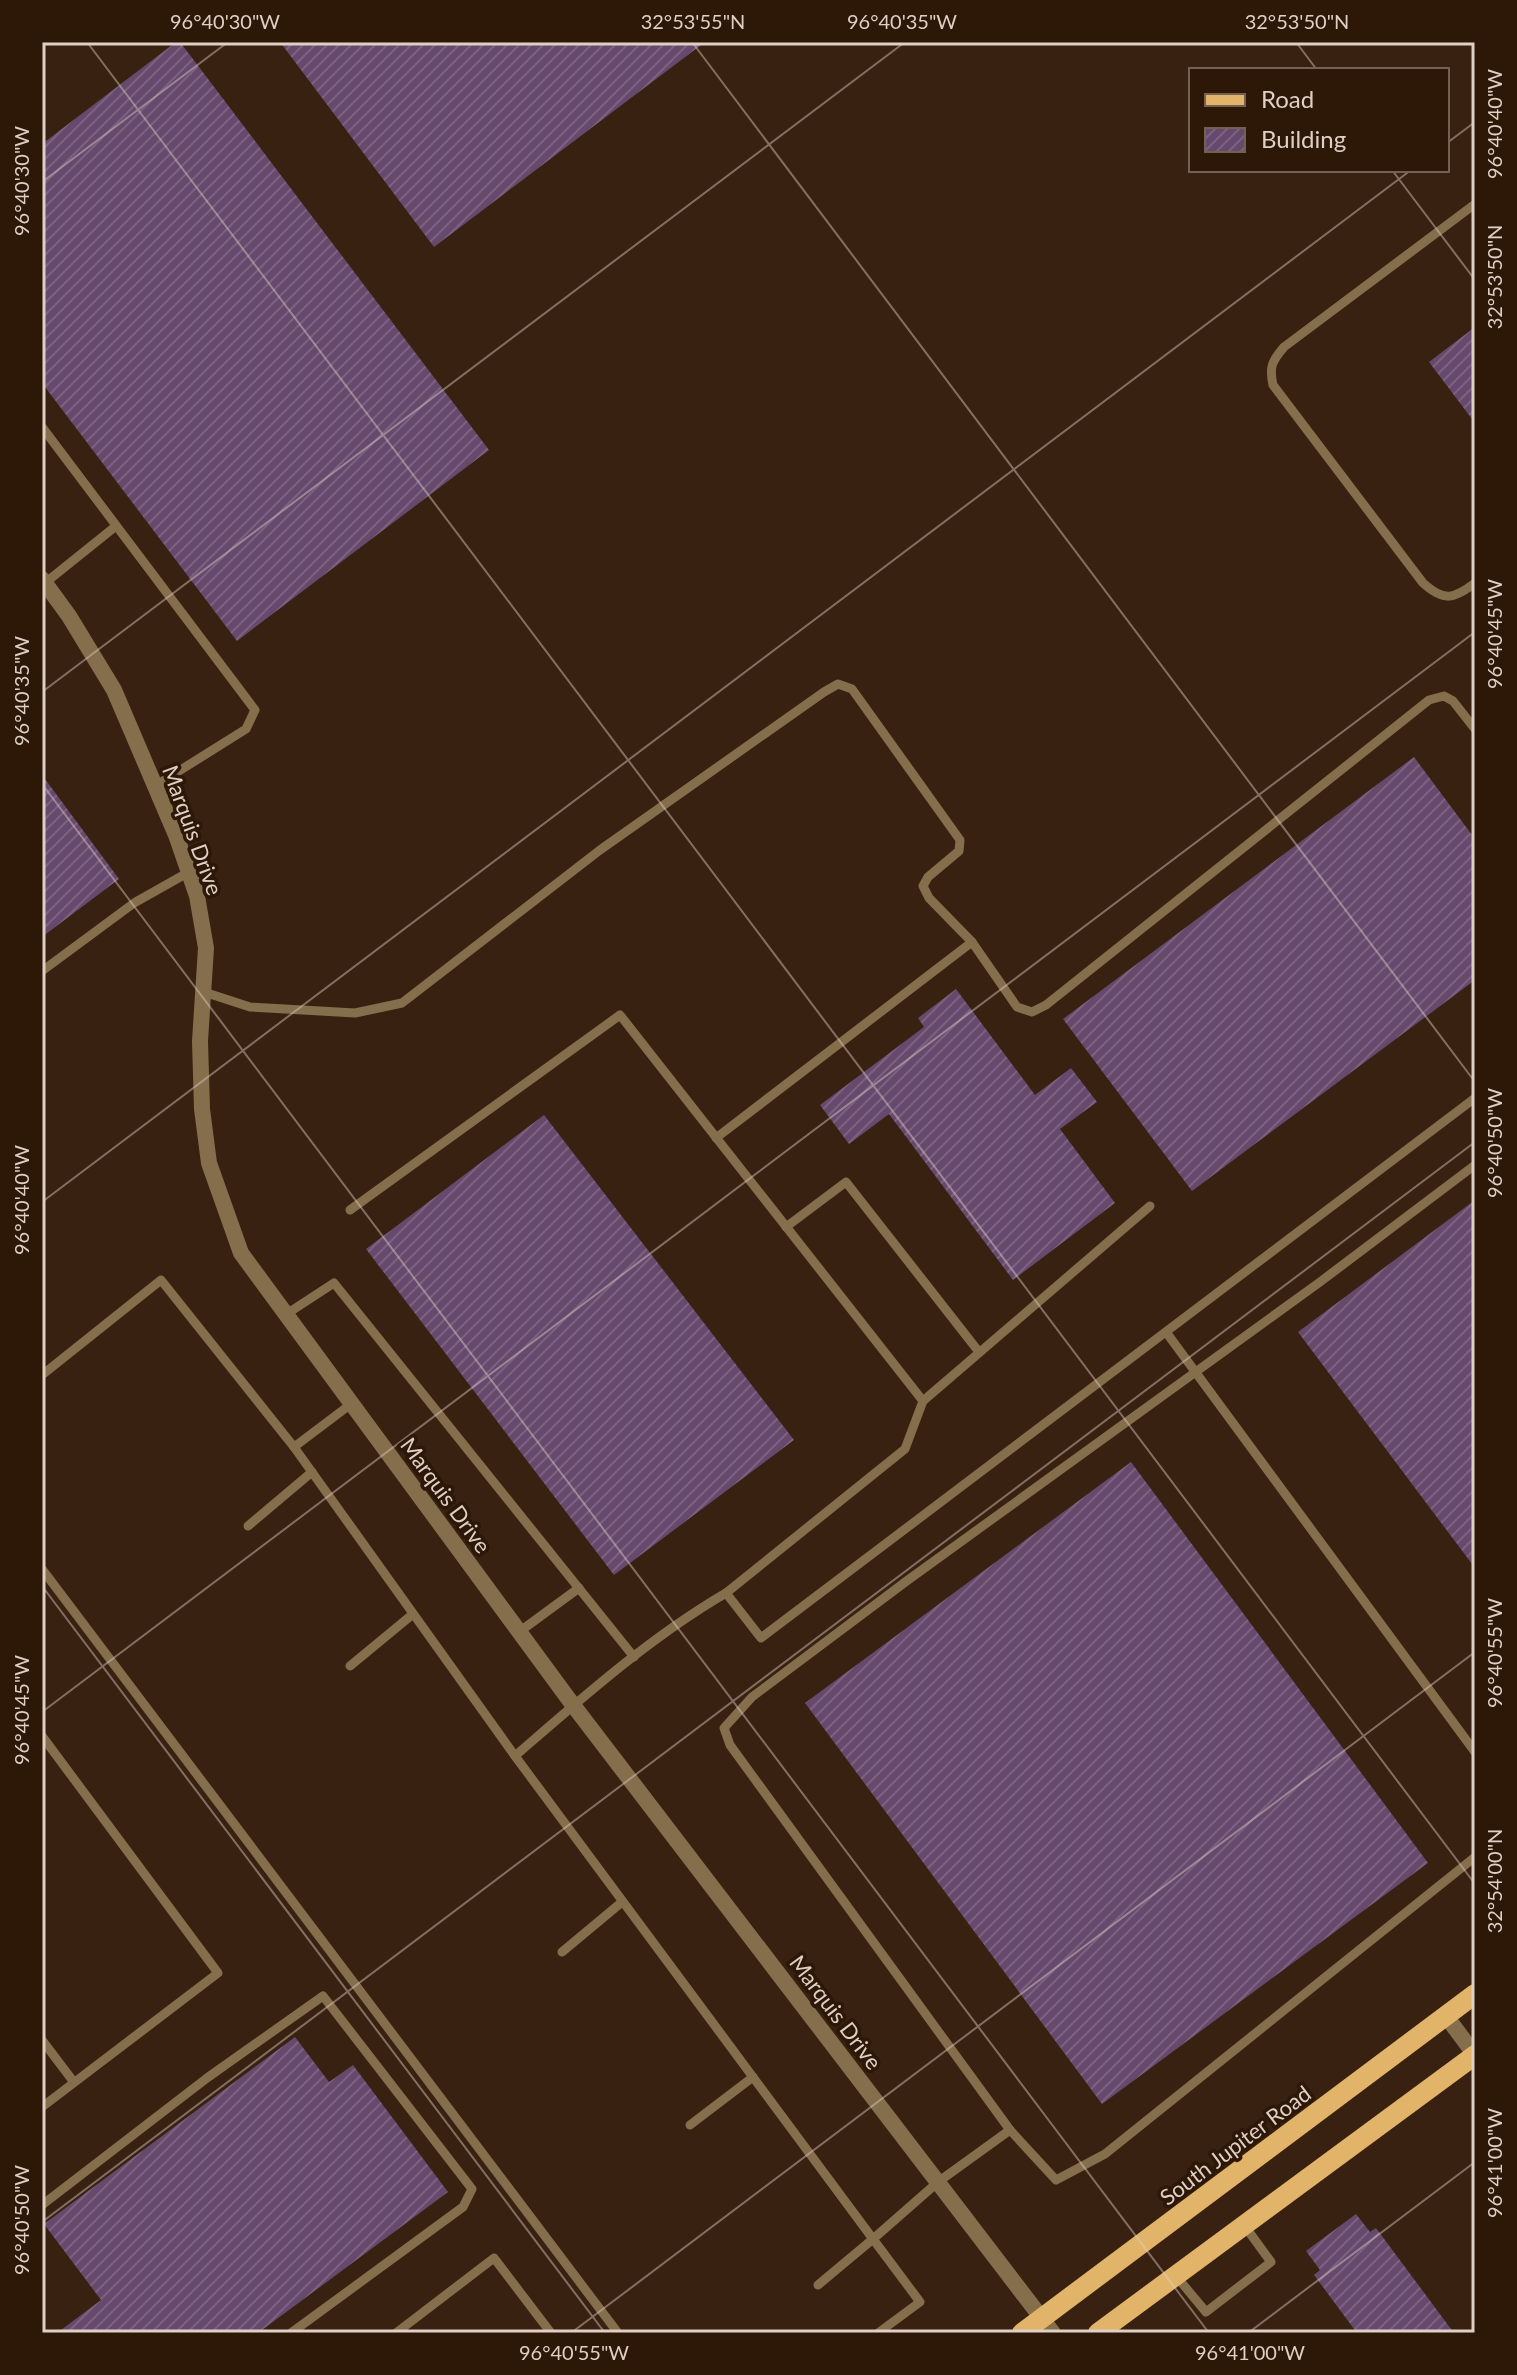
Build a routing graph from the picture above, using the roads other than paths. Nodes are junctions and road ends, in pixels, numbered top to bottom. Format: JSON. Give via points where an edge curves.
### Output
{"nodes":[{"id":1,"x":1475,"y":204,"type":"edge"},
{"id":2,"x":42,"y":427,"type":"edge"},
{"id":3,"x":116,"y":526,"type":"junction"},
{"id":4,"x":43,"y":581,"type":"edge"},
{"id":5,"x":1475,"y":583,"type":"edge"},
{"id":6,"x":1475,"y":729,"type":"edge"},
{"id":7,"x":155,"y":786,"type":"junction"},
{"id":8,"x":189,"y":872,"type":"junction"},
{"id":9,"x":972,"y":942,"type":"junction"},
{"id":10,"x":42,"y":971,"type":"edge"},
{"id":11,"x":204,"y":992,"type":"junction"},
{"id":12,"x":1475,"y":1098,"type":"edge"},
{"id":13,"x":716,"y":1138,"type":"junction"},
{"id":14,"x":1475,"y":1165,"type":"edge"},
{"id":15,"x":1150,"y":1206,"type":"dead end"},
{"id":16,"x":350,"y":1210,"type":"dead end"},
{"id":17,"x":786,"y":1227,"type":"junction"},
{"id":18,"x":285,"y":1315,"type":"junction"},
{"id":19,"x":1166,"y":1332,"type":"junction"},
{"id":20,"x":979,"y":1352,"type":"junction"},
{"id":21,"x":1195,"y":1372,"type":"junction"},
{"id":22,"x":42,"y":1375,"type":"edge"},
{"id":23,"x":923,"y":1401,"type":"junction"},
{"id":24,"x":351,"y":1404,"type":"junction"},
{"id":25,"x":294,"y":1447,"type":"junction"},
{"id":26,"x":312,"y":1472,"type":"junction"},
{"id":27,"x":248,"y":1526,"type":"dead end"},
{"id":28,"x":42,"y":1569,"type":"edge"},
{"id":29,"x":579,"y":1588,"type":"junction"},
{"id":30,"x":726,"y":1593,"type":"junction"},
{"id":31,"x":413,"y":1614,"type":"junction"},
{"id":32,"x":519,"y":1632,"type":"junction"},
{"id":33,"x":634,"y":1657,"type":"junction"},
{"id":34,"x":350,"y":1666,"type":"dead end"},
{"id":35,"x":573,"y":1705,"type":"junction"},
{"id":36,"x":42,"y":1736,"type":"edge"},
{"id":37,"x":1475,"y":1752,"type":"edge"},
{"id":38,"x":515,"y":1756,"type":"junction"},
{"id":39,"x":1475,"y":1857,"type":"edge"},
{"id":40,"x":622,"y":1902,"type":"junction"},
{"id":41,"x":562,"y":1952,"type":"dead end"},
{"id":42,"x":1475,"y":1994,"type":"edge"},
{"id":43,"x":1446,"y":2016,"type":"junction"},
{"id":44,"x":42,"y":2040,"type":"edge"},
{"id":45,"x":1475,"y":2055,"type":"edge"},
{"id":46,"x":753,"y":2077,"type":"junction"},
{"id":47,"x":73,"y":2081,"type":"junction"},
{"id":48,"x":43,"y":2105,"type":"edge"},
{"id":49,"x":690,"y":2125,"type":"dead end"},
{"id":50,"x":1010,"y":2130,"type":"junction"},
{"id":51,"x":938,"y":2182,"type":"junction"},
{"id":52,"x":42,"y":2205,"type":"edge"},
{"id":53,"x":1244,"y":2225,"type":"junction"},
{"id":54,"x":873,"y":2239,"type":"junction"},
{"id":55,"x":1176,"y":2276,"type":"junction"},
{"id":56,"x":818,"y":2285,"type":"dead end"},
{"id":57,"x":1048,"y":2326,"type":"edge"},
{"id":58,"x":291,"y":2333,"type":"edge"},
{"id":59,"x":396,"y":2333,"type":"edge"},
{"id":60,"x":551,"y":2333,"type":"edge"},
{"id":61,"x":618,"y":2333,"type":"edge"},
{"id":62,"x":878,"y":2333,"type":"edge"},
{"id":63,"x":1022,"y":2333,"type":"edge"},
{"id":64,"x":1098,"y":2333,"type":"edge"}],
"edges":[{"from":1,"to":5,"type":"lane","via":[[1284,347],[1269,370],[1273,385],[1423,583],[1444,596],[1457,596]]},
{"from":2,"to":3,"type":"lane"},
{"from":3,"to":4,"type":"lane"},
{"from":3,"to":7,"type":"lane","via":[[255,710],[246,729]]},
{"from":4,"to":7,"type":"street","name":"Marquis Drive","via":[[114,690]]},
{"from":6,"to":9,"type":"lane","via":[[1453,701],[1444,696],[1429,700],[1032,1012],[1017,1007]]},
{"from":7,"to":8,"type":"street","name":"Marquis Drive"},
{"from":8,"to":10,"type":"lane","via":[[134,903]]},
{"from":8,"to":11,"type":"street","name":"Marquis Drive","via":[[206,948]]},
{"from":9,"to":11,"type":"lane","via":[[923,886],[959,851],[960,840],[852,689],[838,684],[600,850],[402,1003],[355,1013],[250,1007]]},
{"from":9,"to":13,"type":"lane"},
{"from":11,"to":18,"type":"street","name":"Marquis Drive","via":[[200,1041],[209,1163],[241,1253]]},
{"from":12,"to":19,"type":"lane"},
{"from":13,"to":16,"type":"lane","via":[[620,1015]]},
{"from":13,"to":17,"type":"lane"},
{"from":14,"to":21,"type":"lane"},
{"from":15,"to":20,"type":"lane"},
{"from":17,"to":20,"type":"lane","via":[[846,1182]]},
{"from":17,"to":23,"type":"lane"},
{"from":18,"to":24,"type":"street","name":"Marquis Drive"},
{"from":18,"to":29,"type":"lane","via":[[334,1283]]},
{"from":19,"to":21,"type":"lane"},
{"from":19,"to":30,"type":"lane","via":[[761,1638]]},
{"from":20,"to":23,"type":"lane"},
{"from":21,"to":37,"type":"lane"},
{"from":21,"to":50,"type":"lane","via":[[752,1697],[724,1728],[730,1745]]},
{"from":22,"to":25,"type":"lane","via":[[161,1280]]},
{"from":23,"to":30,"type":"lane","via":[[905,1449]]},
{"from":24,"to":25,"type":"lane"},
{"from":24,"to":32,"type":"street","name":"Marquis Drive"},
{"from":25,"to":26,"type":"lane"},
{"from":26,"to":27,"type":"lane"},
{"from":26,"to":31,"type":"lane"},
{"from":28,"to":61,"type":"lane"},
{"from":29,"to":32,"type":"lane"},
{"from":29,"to":33,"type":"lane"},
{"from":30,"to":33,"type":"lane"},
{"from":31,"to":34,"type":"lane"},
{"from":31,"to":38,"type":"lane"},
{"from":32,"to":35,"type":"street","name":"Marquis Drive"},
{"from":33,"to":35,"type":"lane"},
{"from":35,"to":38,"type":"lane"},
{"from":35,"to":51,"type":"street","name":"Marquis Drive"},
{"from":36,"to":47,"type":"lane","via":[[218,1973]]},
{"from":38,"to":40,"type":"lane"},
{"from":39,"to":50,"type":"lane","via":[[1105,2154],[1056,2180]]},
{"from":40,"to":41,"type":"lane"},
{"from":40,"to":46,"type":"lane"},
{"from":42,"to":43,"type":"main road","name":"South Jupiter Road"},
{"from":43,"to":45,"type":"street"},
{"from":43,"to":57,"type":"main road","name":"South Jupiter Road"},
{"from":44,"to":47,"type":"lane"},
{"from":45,"to":53,"type":"main road"},
{"from":46,"to":49,"type":"lane"},
{"from":46,"to":54,"type":"lane"},
{"from":47,"to":48,"type":"lane"},
{"from":50,"to":51,"type":"lane"},
{"from":51,"to":54,"type":"lane"},
{"from":51,"to":57,"type":"street","name":"Marquis Drive"},
{"from":52,"to":58,"type":"lane","via":[[323,1996],[472,2189],[463,2207]]},
{"from":53,"to":55,"type":"main road"},
{"from":53,"to":55,"type":"lane","via":[[1271,2262],[1206,2312]]},
{"from":54,"to":56,"type":"lane"},
{"from":54,"to":62,"type":"lane","via":[[920,2302]]},
{"from":55,"to":64,"type":"main road"},
{"from":57,"to":63,"type":"main road","name":"South Jupiter Road"},
{"from":59,"to":60,"type":"lane","via":[[494,2258]]}]}
